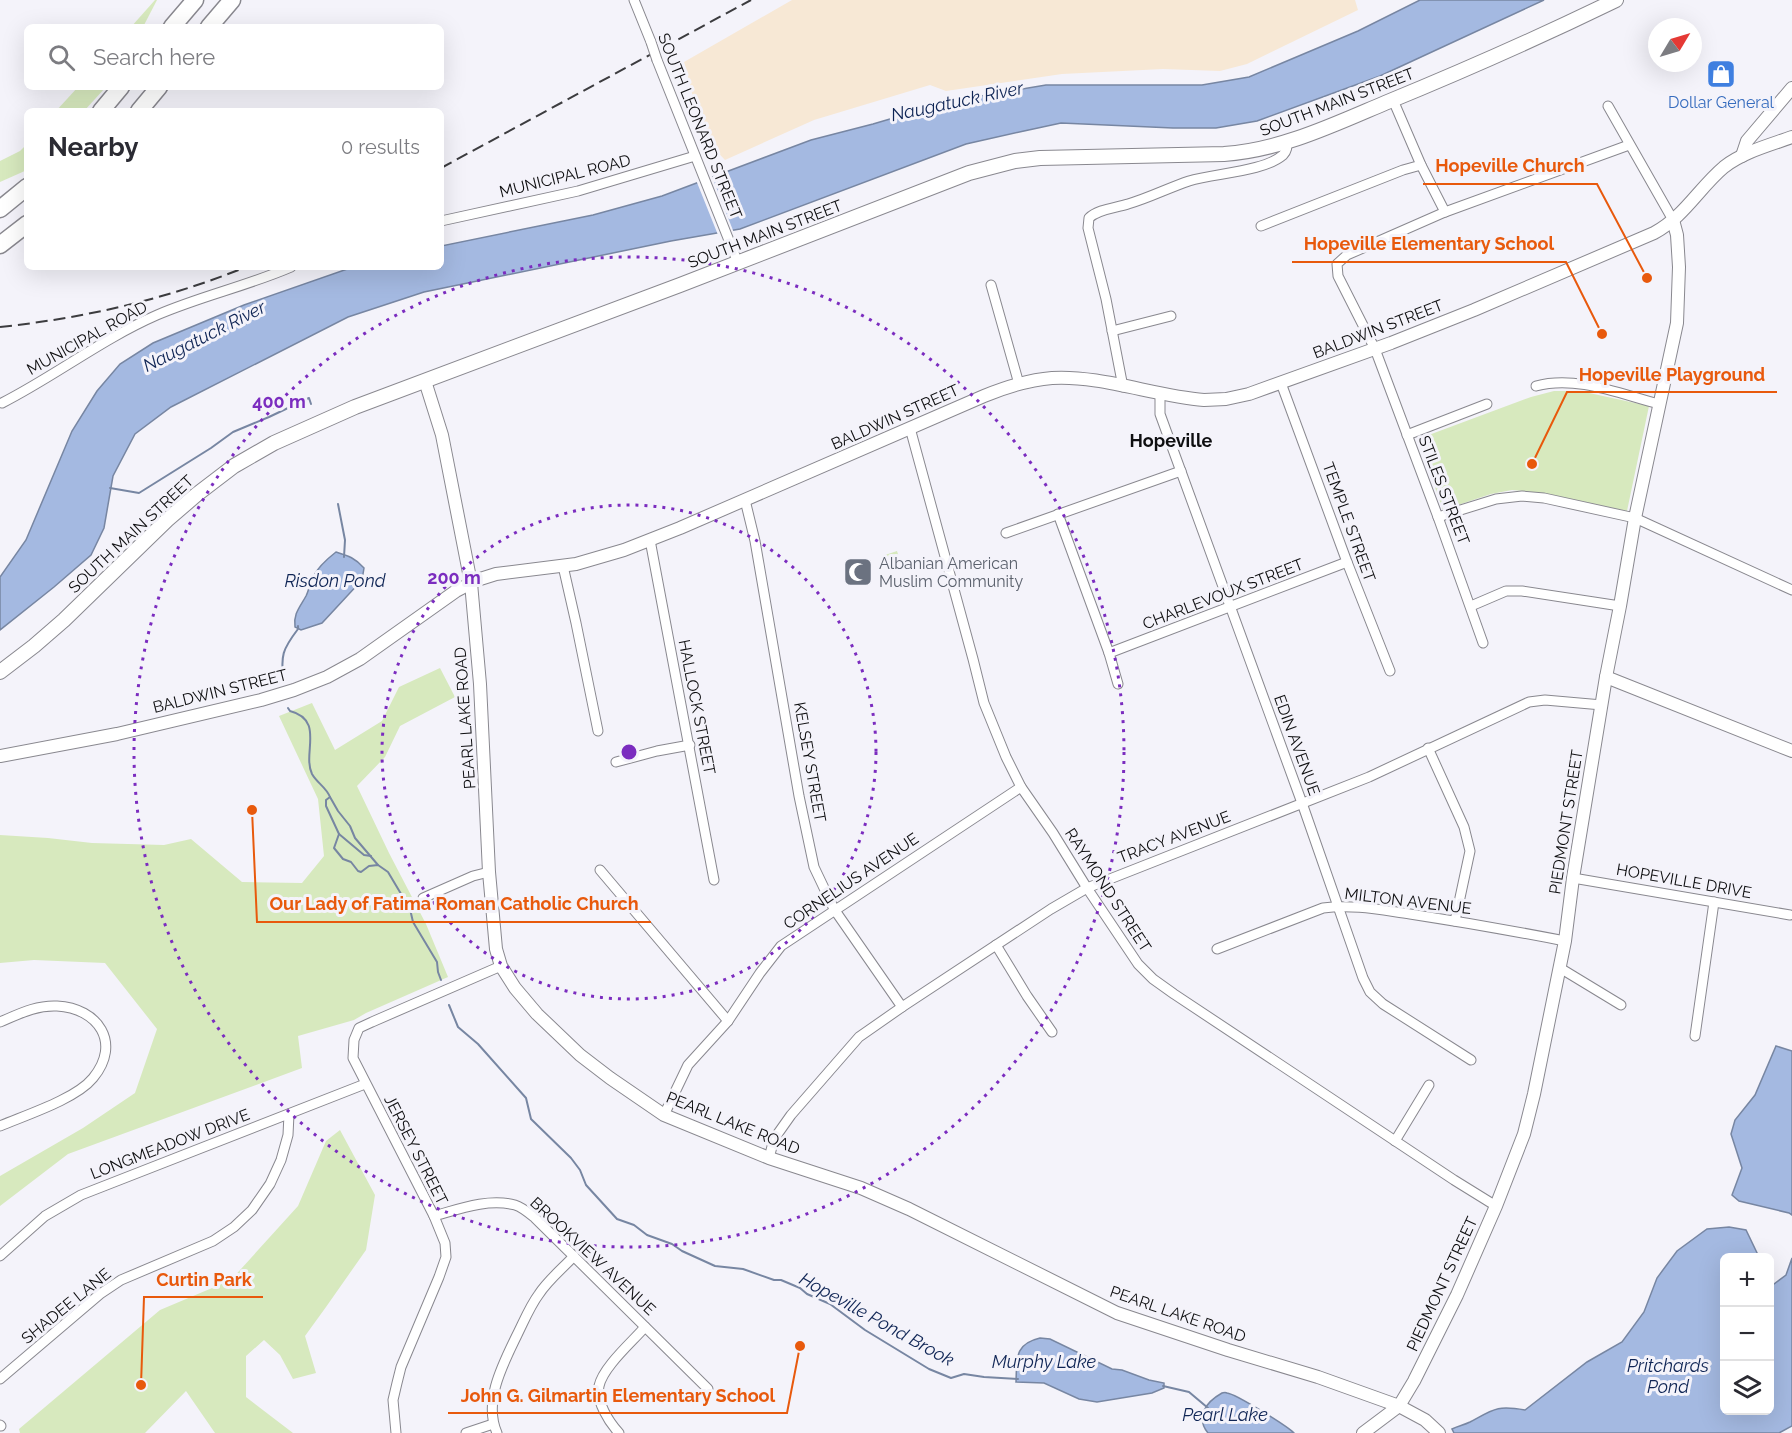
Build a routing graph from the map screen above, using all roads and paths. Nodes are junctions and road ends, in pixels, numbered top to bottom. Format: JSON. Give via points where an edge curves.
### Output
{"nodes":[{"id":1,"x":195,"y":0,"type":"edge"},
{"id":2,"x":232,"y":0,"type":"edge"},
{"id":3,"x":634,"y":0,"type":"edge"},
{"id":4,"x":1616,"y":0,"type":"edge"},
{"id":5,"x":175,"y":24,"type":"edge"},
{"id":6,"x":212,"y":24,"type":"edge"},
{"id":7,"x":1792,"y":88,"type":"edge"},
{"id":8,"x":119,"y":90,"type":"edge"},
{"id":9,"x":156,"y":90,"type":"edge"},
{"id":10,"x":1393,"y":100,"type":"junction"},
{"id":11,"x":1608,"y":106,"type":"dead end"},
{"id":12,"x":104,"y":108,"type":"edge"},
{"id":13,"x":142,"y":108,"type":"edge"},
{"id":14,"x":1792,"y":137,"type":"edge"},
{"id":15,"x":1287,"y":142,"type":"junction"},
{"id":16,"x":1629,"y":145,"type":"junction"},
{"id":17,"x":695,"y":156,"type":"junction"},
{"id":18,"x":1742,"y":156,"type":"junction"},
{"id":19,"x":1421,"y":165,"type":"junction"},
{"id":20,"x":24,"y":189,"type":"edge"},
{"id":21,"x":0,"y":209,"type":"edge"},
{"id":22,"x":1445,"y":212,"type":"junction"},
{"id":23,"x":444,"y":220,"type":"edge"},
{"id":24,"x":1673,"y":220,"type":"junction"},
{"id":25,"x":24,"y":226,"type":"edge"},
{"id":26,"x":1261,"y":226,"type":"dead end"},
{"id":27,"x":0,"y":244,"type":"edge"},
{"id":28,"x":738,"y":263,"type":"junction"},
{"id":29,"x":284,"y":270,"type":"edge"},
{"id":30,"x":991,"y":285,"type":"dead end"},
{"id":31,"x":1171,"y":316,"type":"dead end"},
{"id":32,"x":1112,"y":331,"type":"junction"},
{"id":33,"x":1375,"y":349,"type":"junction"},
{"id":34,"x":425,"y":381,"type":"junction"},
{"id":35,"x":1281,"y":383,"type":"junction"},
{"id":36,"x":1019,"y":384,"type":"junction"},
{"id":37,"x":1536,"y":386,"type":"dead end"},
{"id":38,"x":1123,"y":387,"type":"junction"},
{"id":39,"x":1160,"y":394,"type":"junction"},
{"id":40,"x":3,"y":404,"type":"dead end"},
{"id":41,"x":1487,"y":404,"type":"dead end"},
{"id":42,"x":1659,"y":404,"type":"junction"},
{"id":43,"x":910,"y":429,"type":"junction"},
{"id":44,"x":1407,"y":435,"type":"junction"},
{"id":45,"x":1180,"y":471,"type":"junction"},
{"id":46,"x":745,"y":500,"type":"junction"},
{"id":47,"x":1058,"y":514,"type":"junction"},
{"id":48,"x":1438,"y":517,"type":"junction"},
{"id":49,"x":1635,"y":518,"type":"junction"},
{"id":50,"x":1006,"y":533,"type":"dead end"},
{"id":51,"x":650,"y":540,"type":"junction"},
{"id":52,"x":1347,"y":562,"type":"junction"},
{"id":53,"x":563,"y":566,"type":"junction"},
{"id":54,"x":471,"y":583,"type":"junction"},
{"id":55,"x":1792,"y":590,"type":"edge"},
{"id":56,"x":1230,"y":606,"type":"junction"},
{"id":57,"x":1471,"y":606,"type":"junction"},
{"id":58,"x":1620,"y":606,"type":"junction"},
{"id":59,"x":1483,"y":643,"type":"dead end"},
{"id":60,"x":1109,"y":653,"type":"junction"},
{"id":61,"x":1390,"y":671,"type":"dead end"},
{"id":62,"x":0,"y":672,"type":"edge"},
{"id":63,"x":1606,"y":677,"type":"junction"},
{"id":64,"x":1118,"y":684,"type":"dead end"},
{"id":65,"x":1602,"y":705,"type":"junction"},
{"id":66,"x":598,"y":731,"type":"dead end"},
{"id":67,"x":690,"y":745,"type":"junction"},
{"id":68,"x":1428,"y":748,"type":"junction"},
{"id":69,"x":1792,"y":750,"type":"edge"},
{"id":70,"x":0,"y":756,"type":"edge"},
{"id":71,"x":616,"y":762,"type":"dead end"},
{"id":72,"x":1021,"y":787,"type":"junction"},
{"id":73,"x":1302,"y":803,"type":"junction"},
{"id":74,"x":600,"y":870,"type":"dead end"},
{"id":75,"x":489,"y":872,"type":"junction"},
{"id":76,"x":1574,"y":878,"type":"junction"},
{"id":77,"x":714,"y":880,"type":"dead end"},
{"id":78,"x":1087,"y":888,"type":"junction"},
{"id":79,"x":423,"y":898,"type":"dead end"},
{"id":80,"x":1714,"y":902,"type":"junction"},
{"id":81,"x":1337,"y":906,"type":"junction"},
{"id":82,"x":834,"y":909,"type":"junction"},
{"id":83,"x":1790,"y":915,"type":"dead end"},
{"id":84,"x":1455,"y":921,"type":"junction"},
{"id":85,"x":1565,"y":941,"type":"junction"},
{"id":86,"x":996,"y":945,"type":"junction"},
{"id":87,"x":1217,"y":949,"type":"dead end"},
{"id":88,"x":501,"y":966,"type":"junction"},
{"id":89,"x":1560,"y":968,"type":"junction"},
{"id":90,"x":1621,"y":1005,"type":"dead end"},
{"id":91,"x":902,"y":1007,"type":"junction"},
{"id":92,"x":728,"y":1021,"type":"junction"},
{"id":93,"x":0,"y":1022,"type":"edge"},
{"id":94,"x":1052,"y":1032,"type":"dead end"},
{"id":95,"x":1695,"y":1036,"type":"dead end"},
{"id":96,"x":1471,"y":1060,"type":"dead end"},
{"id":97,"x":365,"y":1084,"type":"junction"},
{"id":98,"x":1429,"y":1085,"type":"dead end"},
{"id":99,"x":289,"y":1114,"type":"junction"},
{"id":100,"x":664,"y":1115,"type":"junction"},
{"id":101,"x":0,"y":1126,"type":"edge"},
{"id":102,"x":1395,"y":1141,"type":"junction"},
{"id":103,"x":769,"y":1158,"type":"junction"},
{"id":104,"x":1496,"y":1206,"type":"junction"},
{"id":105,"x":434,"y":1216,"type":"junction"},
{"id":106,"x":0,"y":1256,"type":"edge"},
{"id":107,"x":574,"y":1256,"type":"junction"},
{"id":108,"x":645,"y":1326,"type":"junction"},
{"id":109,"x":0,"y":1379,"type":"edge"},
{"id":110,"x":708,"y":1389,"type":"dead end"},
{"id":111,"x":1399,"y":1406,"type":"junction"},
{"id":112,"x":495,"y":1428,"type":"edge"},
{"id":113,"x":396,"y":1433,"type":"edge"},
{"id":114,"x":466,"y":1433,"type":"edge"},
{"id":115,"x":619,"y":1433,"type":"edge"},
{"id":116,"x":1363,"y":1433,"type":"edge"},
{"id":117,"x":1439,"y":1433,"type":"edge"}],
"edges":[{"from":1,"to":5,"type":"highway"},
{"from":2,"to":6,"type":"highway"},
{"from":3,"to":17,"type":"street","name":"SOUTH LEONARD STREET","bridge":true},
{"from":4,"to":10,"type":"main road","name":"SOUTH MAIN STREET"},
{"from":7,"to":18,"type":"main road","via":[[1747,141]]},
{"from":8,"to":12,"type":"highway"},
{"from":9,"to":13,"type":"highway"},
{"from":10,"to":15,"type":"main road","name":"SOUTH MAIN STREET"},
{"from":10,"to":19,"type":"street"},
{"from":11,"to":16,"type":"street"},
{"from":14,"to":18,"type":"main road","name":"BALDWIN STREET"},
{"from":15,"to":28,"type":"main road","name":"SOUTH MAIN STREET","via":[[1235,154],[1049,157],[1000,164],[946,180]]},
{"from":15,"to":32,"type":"street","via":[[1284,154],[1262,165],[1190,181],[1089,218]]},
{"from":16,"to":22,"type":"street"},
{"from":16,"to":24,"type":"street"},
{"from":17,"to":23,"type":"street","name":"MUNICIPAL ROAD","via":[[578,191]]},
{"from":17,"to":28,"type":"street","name":"SOUTH LEONARD STREET"},
{"from":18,"to":24,"type":"main road","name":"BALDWIN STREET","via":[[1720,170]]},
{"from":19,"to":22,"type":"street"},
{"from":19,"to":26,"type":"street"},
{"from":20,"to":21,"type":"highway"},
{"from":22,"to":33,"type":"street","name":"STILES STREET","via":[[1347,255],[1337,264],[1338,276]]},
{"from":24,"to":33,"type":"main road","name":"BALDWIN STREET","via":[[1600,257]]},
{"from":24,"to":42,"type":"main road","name":"PIEDMONT STREET","via":[[1680,283],[1678,312]]},
{"from":25,"to":27,"type":"highway"},
{"from":28,"to":34,"type":"main road","name":"SOUTH MAIN STREET"},
{"from":29,"to":40,"type":"street","name":"MUNICIPAL ROAD","via":[[159,314],[93,348]]},
{"from":30,"to":36,"type":"street"},
{"from":31,"to":32,"type":"street"},
{"from":32,"to":38,"type":"street"},
{"from":33,"to":35,"type":"main road","name":"BALDWIN STREET"},
{"from":33,"to":44,"type":"street","name":"STILES STREET"},
{"from":34,"to":54,"type":"main road","name":"PEARL LAKE ROAD","via":[[442,435]]},
{"from":34,"to":62,"type":"main road","name":"SOUTH MAIN STREET","via":[[300,431],[234,466],[182,507],[64,620]]},
{"from":35,"to":39,"type":"main road","name":"BALDWIN STREET","via":[[1226,399],[1198,400]]},
{"from":35,"to":52,"type":"street","name":"TEMPLE STREET"},
{"from":36,"to":38,"type":"main road","name":"BALDWIN STREET","via":[[1066,378]]},
{"from":36,"to":43,"type":"main road","name":"BALDWIN STREET"},
{"from":37,"to":42,"type":"street","via":[[1549,382],[1578,384]]},
{"from":38,"to":39,"type":"main road","name":"BALDWIN STREET"},
{"from":39,"to":45,"type":"street","name":"EDIN AVENUE","via":[[1160,414]]},
{"from":41,"to":44,"type":"street"},
{"from":42,"to":49,"type":"main road","name":"PIEDMONT STREET"},
{"from":43,"to":46,"type":"main road","name":"BALDWIN STREET"},
{"from":43,"to":72,"type":"street","name":"RAYMOND STREET","via":[[984,704]]},
{"from":44,"to":48,"type":"street","name":"STILES STREET"},
{"from":45,"to":47,"type":"street"},
{"from":45,"to":56,"type":"street","name":"EDIN AVENUE"},
{"from":46,"to":51,"type":"main road","name":"BALDWIN STREET"},
{"from":46,"to":82,"type":"street","name":"KELSEY STREET","via":[[809,845],[814,867]]},
{"from":47,"to":50,"type":"street"},
{"from":47,"to":60,"type":"street"},
{"from":48,"to":49,"type":"street","via":[[1496,499],[1522,496]]},
{"from":48,"to":57,"type":"street","name":"STILES STREET"},
{"from":49,"to":55,"type":"street"},
{"from":49,"to":58,"type":"main road","name":"PIEDMONT STREET"},
{"from":51,"to":53,"type":"main road","name":"BALDWIN STREET"},
{"from":51,"to":67,"type":"street","name":"HALLOCK STREET"},
{"from":52,"to":56,"type":"street","name":"CHARLEVOUX STREET"},
{"from":52,"to":61,"type":"street","name":"TEMPLE STREET"},
{"from":53,"to":54,"type":"main road","name":"BALDWIN STREET","via":[[491,575]]},
{"from":53,"to":66,"type":"street"},
{"from":54,"to":70,"type":"main road","name":"BALDWIN STREET","via":[[360,659],[294,690],[127,731]]},
{"from":54,"to":75,"type":"main road","name":"PEARL LAKE ROAD"},
{"from":56,"to":60,"type":"street","name":"CHARLEVOUX STREET"},
{"from":56,"to":73,"type":"street","name":"EDIN AVENUE"},
{"from":57,"to":58,"type":"street","via":[[1506,591],[1522,591]]},
{"from":57,"to":59,"type":"street","name":"STILES STREET"},
{"from":58,"to":63,"type":"main road","name":"PIEDMONT STREET"},
{"from":60,"to":64,"type":"street"},
{"from":63,"to":65,"type":"main road","name":"PIEDMONT STREET"},
{"from":63,"to":69,"type":"main road"},
{"from":65,"to":68,"type":"street","name":"TRACY AVENUE","via":[[1528,702]]},
{"from":65,"to":76,"type":"main road","name":"PIEDMONT STREET"},
{"from":67,"to":71,"type":"street"},
{"from":67,"to":77,"type":"street","name":"HALLOCK STREET"},
{"from":68,"to":73,"type":"street","name":"TRACY AVENUE"},
{"from":68,"to":84,"type":"street","via":[[1464,827],[1470,851]]},
{"from":72,"to":78,"type":"street","name":"RAYMOND STREET"},
{"from":72,"to":82,"type":"street","name":"CORNELIUS AVENUE"},
{"from":73,"to":78,"type":"street","name":"TRACY AVENUE"},
{"from":73,"to":81,"type":"street","name":"EDIN AVENUE"},
{"from":74,"to":92,"type":"street"},
{"from":75,"to":79,"type":"street"},
{"from":75,"to":88,"type":"main road","name":"PEARL LAKE ROAD"},
{"from":76,"to":80,"type":"street","name":"HOPEVILLE DRIVE"},
{"from":76,"to":85,"type":"main road","name":"PIEDMONT STREET"},
{"from":78,"to":86,"type":"street","name":"TRACY AVENUE"},
{"from":78,"to":102,"type":"street","name":"RAYMOND STREET","via":[[1138,964],[1153,979]]},
{"from":80,"to":83,"type":"street","name":"HOPEVILLE DRIVE"},
{"from":80,"to":95,"type":"street"},
{"from":81,"to":84,"type":"street","name":"MILTON AVENUE"},
{"from":81,"to":87,"type":"street","name":"MILTON AVENUE"},
{"from":81,"to":96,"type":"street","name":"EDIN AVENUE","via":[[1370,992]]},
{"from":82,"to":91,"type":"street","name":"KELSEY STREET"},
{"from":82,"to":92,"type":"street","name":"CORNELIUS AVENUE","via":[[781,946]]},
{"from":84,"to":85,"type":"street","name":"MILTON AVENUE"},
{"from":85,"to":89,"type":"main road","name":"PIEDMONT STREET"},
{"from":86,"to":91,"type":"street","name":"TRACY AVENUE"},
{"from":86,"to":94,"type":"street"},
{"from":88,"to":97,"type":"street","name":"JERSEY STREET","via":[[359,1028],[353,1058]]},
{"from":88,"to":100,"type":"main road","name":"PEARL LAKE ROAD","via":[[537,1014],[580,1054]]},
{"from":89,"to":90,"type":"street"},
{"from":89,"to":104,"type":"main road","name":"PIEDMONT STREET","via":[[1524,1134]]},
{"from":91,"to":103,"type":"street","name":"TRACY AVENUE","via":[[859,1037],[840,1057],[774,1139]]},
{"from":92,"to":100,"type":"street","name":"CORNELIUS AVENUE","via":[[688,1065]]},
{"from":93,"to":101,"type":"street","via":[[34,1007],[72,1009],[87,1014],[99,1025],[107,1049],[93,1079],[77,1093]]},
{"from":97,"to":99,"type":"street","name":"LONGMEADOW DRIVE"},
{"from":97,"to":105,"type":"street","name":"JERSEY STREET"},
{"from":98,"to":102,"type":"street"},
{"from":99,"to":106,"type":"street","name":"LONGMEADOW DRIVE","via":[[81,1195],[45,1216]]},
{"from":99,"to":109,"type":"street","name":"SHADEE LANE","via":[[286,1143],[270,1184],[234,1227],[213,1241],[122,1280]]},
{"from":100,"to":103,"type":"main road","name":"PEARL LAKE ROAD"},
{"from":102,"to":104,"type":"street","name":"RAYMOND STREET"},
{"from":103,"to":111,"type":"main road","name":"PEARL LAKE ROAD","via":[[861,1188],[909,1209],[1117,1313]]},
{"from":104,"to":111,"type":"main road","name":"PIEDMONT STREET","via":[[1457,1295]]},
{"from":105,"to":107,"type":"street","name":"BROOKVIEW AVENUE","via":[[480,1205],[517,1205]]},
{"from":105,"to":113,"type":"street","name":"JERSEY STREET","via":[[446,1257],[397,1383],[393,1400]]},
{"from":107,"to":108,"type":"street","name":"BROOKVIEW AVENUE"},
{"from":107,"to":112,"type":"street","via":[[539,1292],[497,1379],[493,1398]]},
{"from":108,"to":110,"type":"street","name":"BROOKVIEW AVENUE"},
{"from":108,"to":115,"type":"street","via":[[606,1371],[599,1388],[607,1420]]},
{"from":111,"to":116,"type":"main road"},
{"from":111,"to":117,"type":"main road","name":"PEARL LAKE ROAD"},
{"from":112,"to":114,"type":"street"}]}
